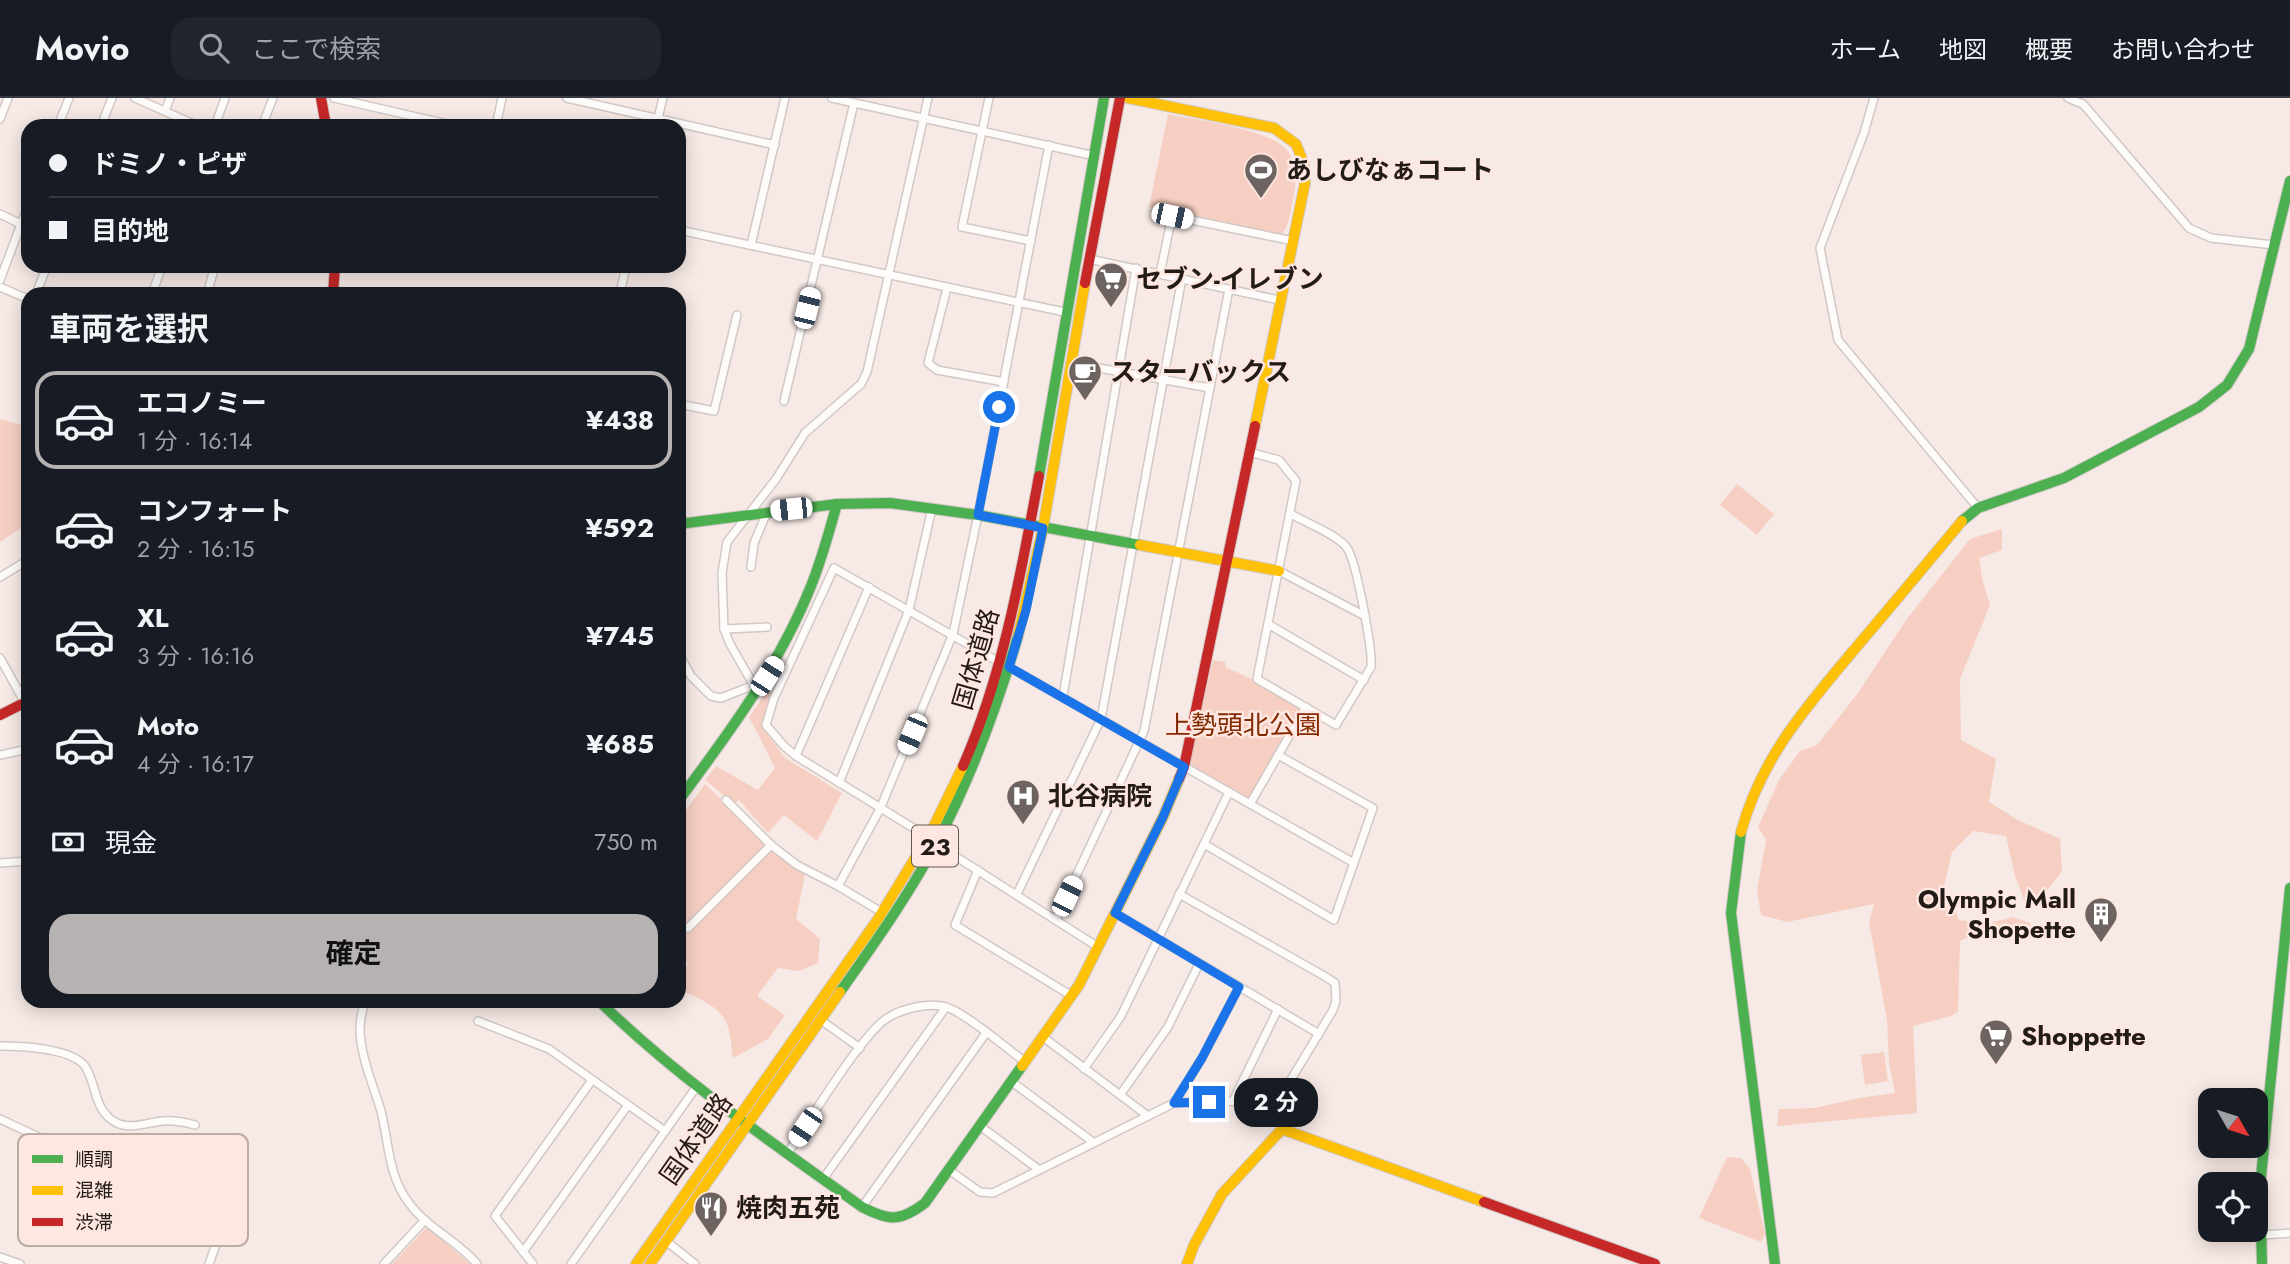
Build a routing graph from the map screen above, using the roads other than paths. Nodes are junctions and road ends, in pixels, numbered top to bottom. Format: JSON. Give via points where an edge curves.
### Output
{"nodes":[{"id":1,"x":8,"y":98,"type":"edge"},
{"id":2,"x":69,"y":98,"type":"edge"},
{"id":3,"x":112,"y":98,"type":"edge"},
{"id":4,"x":135,"y":98,"type":"edge"},
{"id":5,"x":170,"y":98,"type":"edge"},
{"id":6,"x":225,"y":98,"type":"edge"},
{"id":7,"x":272,"y":98,"type":"edge"},
{"id":8,"x":321,"y":98,"type":"edge"},
{"id":9,"x":334,"y":98,"type":"edge"},
{"id":10,"x":502,"y":98,"type":"edge"},
{"id":11,"x":567,"y":98,"type":"edge"},
{"id":12,"x":663,"y":98,"type":"edge"},
{"id":13,"x":785,"y":98,"type":"edge"},
{"id":14,"x":832,"y":98,"type":"edge"},
{"id":15,"x":928,"y":98,"type":"edge"},
{"id":16,"x":989,"y":98,"type":"edge"},
{"id":17,"x":1104,"y":98,"type":"edge"},
{"id":18,"x":1120,"y":98,"type":"edge"},
{"id":19,"x":1128,"y":98,"type":"edge"},
{"id":20,"x":1874,"y":98,"type":"edge"},
{"id":21,"x":2068,"y":98,"type":"edge"},
{"id":22,"x":854,"y":103,"type":"junction"},
{"id":23,"x":165,"y":111,"type":"junction"},
{"id":24,"x":0,"y":119,"type":"edge"},
{"id":25,"x":61,"y":119,"type":"edge"},
{"id":26,"x":104,"y":119,"type":"edge"},
{"id":27,"x":183,"y":119,"type":"edge"},
{"id":28,"x":218,"y":119,"type":"edge"},
{"id":29,"x":264,"y":119,"type":"edge"},
{"id":30,"x":325,"y":119,"type":"edge"},
{"id":31,"x":426,"y":119,"type":"edge"},
{"id":32,"x":498,"y":119,"type":"edge"},
{"id":33,"x":646,"y":119,"type":"edge"},
{"id":34,"x":658,"y":119,"type":"edge"},
{"id":35,"x":923,"y":119,"type":"junction"},
{"id":36,"x":686,"y":128,"type":"edge"},
{"id":37,"x":982,"y":131,"type":"junction"},
{"id":38,"x":775,"y":145,"type":"junction"},
{"id":39,"x":1049,"y":145,"type":"junction"},
{"id":40,"x":1095,"y":156,"type":"junction"},
{"id":41,"x":2290,"y":181,"type":"edge"},
{"id":42,"x":0,"y":214,"type":"edge"},
{"id":43,"x":21,"y":223,"type":"joint"},
{"id":44,"x":686,"y":231,"type":"edge"},
{"id":45,"x":1031,"y":241,"type":"junction"},
{"id":46,"x":1293,"y":241,"type":"junction"},
{"id":47,"x":751,"y":245,"type":"junction"},
{"id":48,"x":2274,"y":245,"type":"junction"},
{"id":49,"x":1089,"y":259,"type":"junction"},
{"id":50,"x":818,"y":261,"type":"junction"},
{"id":51,"x":1136,"y":268,"type":"junction"},
{"id":52,"x":1160,"y":274,"type":"junction"},
{"id":53,"x":888,"y":276,"type":"junction"},
{"id":54,"x":1182,"y":278,"type":"junction"},
{"id":55,"x":0,"y":280,"type":"edge"},
{"id":56,"x":0,"y":287,"type":"edge"},
{"id":57,"x":947,"y":288,"type":"junction"},
{"id":58,"x":1229,"y":289,"type":"junction"},
{"id":59,"x":21,"y":296,"type":"edge"},
{"id":60,"x":1279,"y":300,"type":"junction"},
{"id":61,"x":1019,"y":304,"type":"junction"},
{"id":62,"x":1069,"y":313,"type":"junction"},
{"id":63,"x":737,"y":315,"type":"dead end"},
{"id":64,"x":1071,"y":363,"type":"junction"},
{"id":65,"x":1118,"y":372,"type":"junction"},
{"id":66,"x":1163,"y":380,"type":"junction"},
{"id":67,"x":1004,"y":382,"type":"junction"},
{"id":68,"x":1210,"y":388,"type":"junction"},
{"id":69,"x":784,"y":401,"type":"dead end"},
{"id":70,"x":686,"y":405,"type":"edge"},
{"id":71,"x":1248,"y":452,"type":"junction"},
{"id":72,"x":837,"y":504,"type":"junction"},
{"id":73,"x":1978,"y":508,"type":"junction"},
{"id":74,"x":932,"y":509,"type":"junction"},
{"id":75,"x":767,"y":512,"type":"junction"},
{"id":76,"x":750,"y":514,"type":"junction"},
{"id":77,"x":1291,"y":514,"type":"junction"},
{"id":78,"x":978,"y":515,"type":"junction"},
{"id":79,"x":686,"y":523,"type":"edge"},
{"id":80,"x":1030,"y":526,"type":"junction"},
{"id":81,"x":1043,"y":528,"type":"junction"},
{"id":82,"x":1090,"y":535,"type":"junction"},
{"id":83,"x":1134,"y":543,"type":"junction"},
{"id":84,"x":1180,"y":552,"type":"junction"},
{"id":85,"x":1227,"y":560,"type":"junction"},
{"id":86,"x":21,"y":564,"type":"edge"},
{"id":87,"x":751,"y":567,"type":"dead end"},
{"id":88,"x":1279,"y":571,"type":"junction"},
{"id":89,"x":0,"y":577,"type":"edge"},
{"id":90,"x":869,"y":587,"type":"junction"},
{"id":91,"x":909,"y":610,"type":"junction"},
{"id":92,"x":1365,"y":616,"type":"junction"},
{"id":93,"x":1268,"y":624,"type":"junction"},
{"id":94,"x":767,"y":627,"type":"dead end"},
{"id":95,"x":724,"y":629,"type":"junction"},
{"id":96,"x":953,"y":634,"type":"junction"},
{"id":97,"x":0,"y":658,"type":"edge"},
{"id":98,"x":999,"y":662,"type":"junction"},
{"id":99,"x":686,"y":667,"type":"edge"},
{"id":100,"x":1009,"y":667,"type":"junction"},
{"id":101,"x":1364,"y":680,"type":"junction"},
{"id":102,"x":756,"y":688,"type":"junction"},
{"id":103,"x":21,"y":695,"type":"edge"},
{"id":104,"x":1063,"y":696,"type":"junction"},
{"id":105,"x":21,"y":702,"type":"edge"},
{"id":106,"x":1306,"y":707,"type":"junction"},
{"id":107,"x":0,"y":715,"type":"edge"},
{"id":108,"x":1101,"y":719,"type":"junction"},
{"id":109,"x":1140,"y":741,"type":"junction"},
{"id":110,"x":21,"y":750,"type":"edge"},
{"id":111,"x":0,"y":755,"type":"edge"},
{"id":112,"x":1278,"y":755,"type":"junction"},
{"id":113,"x":796,"y":756,"type":"junction"},
{"id":114,"x":1184,"y":767,"type":"junction"},
{"id":115,"x":839,"y":783,"type":"junction"},
{"id":116,"x":686,"y":790,"type":"edge"},
{"id":117,"x":1229,"y":792,"type":"junction"},
{"id":118,"x":726,"y":800,"type":"dead end"},
{"id":119,"x":1250,"y":804,"type":"junction"},
{"id":120,"x":880,"y":809,"type":"junction"},
{"id":121,"x":932,"y":841,"type":"junction"},
{"id":122,"x":1204,"y":844,"type":"junction"},
{"id":123,"x":771,"y":845,"type":"junction"},
{"id":124,"x":21,"y":862,"type":"edge"},
{"id":125,"x":0,"y":863,"type":"edge"},
{"id":126,"x":1354,"y":863,"type":"junction"},
{"id":127,"x":978,"y":870,"type":"junction"},
{"id":128,"x":838,"y":886,"type":"junction"},
{"id":129,"x":2290,"y":888,"type":"edge"},
{"id":130,"x":1017,"y":894,"type":"junction"},
{"id":131,"x":1180,"y":894,"type":"junction"},
{"id":132,"x":883,"y":913,"type":"junction"},
{"id":133,"x":1115,"y":913,"type":"junction"},
{"id":134,"x":1056,"y":919,"type":"junction"},
{"id":135,"x":688,"y":928,"type":"dead end"},
{"id":136,"x":1157,"y":939,"type":"junction"},
{"id":137,"x":1098,"y":947,"type":"junction"},
{"id":138,"x":1199,"y":964,"type":"junction"},
{"id":139,"x":1239,"y":987,"type":"junction"},
{"id":140,"x":1072,"y":996,"type":"junction"},
{"id":141,"x":946,"y":1007,"type":"junction"},
{"id":142,"x":364,"y":1008,"type":"edge"},
{"id":143,"x":606,"y":1008,"type":"edge"},
{"id":144,"x":1278,"y":1009,"type":"junction"},
{"id":145,"x":478,"y":1021,"type":"dead end"},
{"id":146,"x":822,"y":1021,"type":"junction"},
{"id":147,"x":986,"y":1033,"type":"junction"},
{"id":148,"x":1319,"y":1034,"type":"junction"},
{"id":149,"x":1043,"y":1037,"type":"junction"},
{"id":150,"x":0,"y":1046,"type":"edge"},
{"id":151,"x":860,"y":1048,"type":"junction"},
{"id":152,"x":1025,"y":1062,"type":"junction"},
{"id":153,"x":1084,"y":1069,"type":"junction"},
{"id":154,"x":592,"y":1080,"type":"junction"},
{"id":155,"x":1012,"y":1082,"type":"junction"},
{"id":156,"x":697,"y":1086,"type":"junction"},
{"id":157,"x":1120,"y":1095,"type":"junction"},
{"id":158,"x":1233,"y":1101,"type":"junction"},
{"id":159,"x":1174,"y":1103,"type":"junction"},
{"id":160,"x":628,"y":1105,"type":"junction"},
{"id":161,"x":1148,"y":1116,"type":"junction"},
{"id":162,"x":738,"y":1117,"type":"junction"},
{"id":163,"x":0,"y":1119,"type":"edge"},
{"id":164,"x":195,"y":1125,"type":"dead end"},
{"id":165,"x":749,"y":1126,"type":"junction"},
{"id":166,"x":980,"y":1126,"type":"junction"},
{"id":167,"x":665,"y":1130,"type":"junction"},
{"id":168,"x":32,"y":1134,"type":"edge"},
{"id":169,"x":1093,"y":1142,"type":"junction"},
{"id":170,"x":787,"y":1154,"type":"junction"},
{"id":171,"x":1038,"y":1169,"type":"junction"},
{"id":172,"x":949,"y":1170,"type":"junction"},
{"id":173,"x":2262,"y":1172,"type":"edge"},
{"id":174,"x":823,"y":1179,"type":"junction"},
{"id":175,"x":862,"y":1207,"type":"junction"},
{"id":176,"x":425,"y":1220,"type":"junction"},
{"id":177,"x":2290,"y":1233,"type":"edge"},
{"id":178,"x":2268,"y":1235,"type":"edge"},
{"id":179,"x":666,"y":1241,"type":"junction"},
{"id":180,"x":2262,"y":1242,"type":"edge"},
{"id":181,"x":215,"y":1246,"type":"edge"},
{"id":182,"x":523,"y":1252,"type":"junction"},
{"id":183,"x":0,"y":1257,"type":"edge"},
{"id":184,"x":19,"y":1264,"type":"edge"},
{"id":185,"x":209,"y":1264,"type":"edge"},
{"id":186,"x":384,"y":1264,"type":"edge"},
{"id":187,"x":477,"y":1264,"type":"edge"},
{"id":188,"x":533,"y":1264,"type":"edge"},
{"id":189,"x":571,"y":1264,"type":"edge"},
{"id":190,"x":636,"y":1264,"type":"edge"},
{"id":191,"x":650,"y":1264,"type":"edge"},
{"id":192,"x":695,"y":1264,"type":"edge"},
{"id":193,"x":1187,"y":1264,"type":"edge"},
{"id":194,"x":1655,"y":1264,"type":"edge"},
{"id":195,"x":1775,"y":1264,"type":"edge"},
{"id":196,"x":2262,"y":1264,"type":"edge"}],
"edges":[{"from":1,"to":24,"type":"street"},
{"from":2,"to":25,"type":"street"},
{"from":3,"to":26,"type":"street"},
{"from":4,"to":23,"type":"street"},
{"from":5,"to":23,"type":"street"},
{"from":6,"to":28,"type":"street"},
{"from":7,"to":29,"type":"street"},
{"from":8,"to":30,"type":"street"},
{"from":9,"to":31,"type":"street"},
{"from":10,"to":32,"type":"street"},
{"from":11,"to":33,"type":"street"},
{"from":12,"to":34,"type":"street"},
{"from":13,"to":38,"type":"street"},
{"from":14,"to":22,"type":"street"},
{"from":15,"to":35,"type":"street"},
{"from":16,"to":37,"type":"street"},
{"from":17,"to":40,"type":"street","name":"国体道路","number":"23"},
{"from":18,"to":49,"type":"street","name":"国体道路","number":"23"},
{"from":19,"to":46,"type":"street","via":[[1265,125],[1290,138],[1300,152],[1304,176]]},
{"from":20,"to":73,"type":"street","via":[[1821,248],[1838,340]]},
{"from":21,"to":48,"type":"street","via":[[2083,104],[2189,228],[2211,238]]},
{"from":22,"to":35,"type":"street"},
{"from":22,"to":50,"type":"street"},
{"from":23,"to":27,"type":"street"},
{"from":35,"to":37,"type":"street"},
{"from":35,"to":53,"type":"street"},
{"from":36,"to":38,"type":"street"},
{"from":37,"to":39,"type":"street"},
{"from":37,"to":45,"type":"street","via":[[962,227]]},
{"from":38,"to":47,"type":"street"},
{"from":39,"to":40,"type":"street"},
{"from":39,"to":45,"type":"street"},
{"from":40,"to":62,"type":"street","name":"国体道路","number":"23"},
{"from":41,"to":48,"type":"street"},
{"from":42,"to":43,"type":"street"},
{"from":43,"to":55,"type":"street"},
{"from":44,"to":47,"type":"street"},
{"from":45,"to":61,"type":"street"},
{"from":46,"to":52,"type":"street","via":[[1172,216]]},
{"from":46,"to":60,"type":"street"},
{"from":47,"to":50,"type":"street"},
{"from":48,"to":73,"type":"street","via":[[2249,349],[2227,385],[2199,407],[2064,478]]},
{"from":49,"to":51,"type":"street"},
{"from":49,"to":64,"type":"street","name":"国体道路","number":"23"},
{"from":50,"to":53,"type":"street"},
{"from":50,"to":69,"type":"street"},
{"from":51,"to":52,"type":"street"},
{"from":51,"to":65,"type":"street"},
{"from":52,"to":54,"type":"street"},
{"from":53,"to":57,"type":"street"},
{"from":53,"to":76,"type":"street","via":[[861,384],[805,433]]},
{"from":54,"to":58,"type":"street"},
{"from":54,"to":66,"type":"street"},
{"from":56,"to":59,"type":"street"},
{"from":57,"to":61,"type":"street"},
{"from":57,"to":67,"type":"street","via":[[929,363],[937,370]]},
{"from":58,"to":60,"type":"street"},
{"from":58,"to":68,"type":"street"},
{"from":60,"to":71,"type":"street"},
{"from":61,"to":62,"type":"street"},
{"from":61,"to":67,"type":"street"},
{"from":62,"to":80,"type":"street","name":"国体道路","number":"23"},
{"from":63,"to":70,"type":"street","via":[[714,411]]},
{"from":64,"to":65,"type":"street"},
{"from":64,"to":81,"type":"street","name":"国体道路","number":"23"},
{"from":65,"to":66,"type":"street"},
{"from":65,"to":82,"type":"street"},
{"from":66,"to":68,"type":"street"},
{"from":66,"to":83,"type":"street"},
{"from":67,"to":78,"type":"street"},
{"from":68,"to":84,"type":"street"},
{"from":71,"to":77,"type":"street","via":[[1279,460],[1292,475],[1296,481]]},
{"from":71,"to":85,"type":"street"},
{"from":72,"to":74,"type":"street","via":[[891,503]]},
{"from":72,"to":75,"type":"street"},
{"from":72,"to":102,"type":"street","via":[[830,536],[793,629]]},
{"from":73,"to":195,"type":"street","via":[[1805,709],[1750,799],[1738,842],[1731,913]]},
{"from":74,"to":78,"type":"street"},
{"from":74,"to":91,"type":"street"},
{"from":75,"to":76,"type":"street"},
{"from":75,"to":87,"type":"street","via":[[754,543]]},
{"from":76,"to":79,"type":"street"},
{"from":76,"to":95,"type":"street","via":[[727,541],[722,573]]},
{"from":77,"to":88,"type":"street"},
{"from":77,"to":92,"type":"street","via":[[1349,550]]},
{"from":78,"to":80,"type":"street"},
{"from":78,"to":96,"type":"street"},
{"from":80,"to":81,"type":"street"},
{"from":80,"to":98,"type":"street","name":"国体道路","number":"23"},
{"from":81,"to":82,"type":"street"},
{"from":81,"to":100,"type":"street","name":"国体道路","number":"23"},
{"from":82,"to":83,"type":"street"},
{"from":82,"to":104,"type":"street"},
{"from":83,"to":84,"type":"street"},
{"from":83,"to":108,"type":"street"},
{"from":84,"to":85,"type":"street"},
{"from":84,"to":109,"type":"street"},
{"from":85,"to":88,"type":"street"},
{"from":85,"to":114,"type":"street"},
{"from":86,"to":89,"type":"street"},
{"from":88,"to":92,"type":"street"},
{"from":88,"to":93,"type":"street"},
{"from":90,"to":91,"type":"street"},
{"from":90,"to":113,"type":"street"},
{"from":90,"to":113,"type":"street","via":[[834,568],[774,698],[766,725]]},
{"from":91,"to":96,"type":"street"},
{"from":91,"to":115,"type":"street"},
{"from":92,"to":101,"type":"street","via":[[1372,656]]},
{"from":93,"to":101,"type":"street"},
{"from":93,"to":106,"type":"street","via":[[1257,679]]},
{"from":94,"to":95,"type":"street"},
{"from":95,"to":102,"type":"street"},
{"from":96,"to":98,"type":"street"},
{"from":96,"to":120,"type":"street"},
{"from":97,"to":103,"type":"street"},
{"from":98,"to":121,"type":"street","name":"国体道路","number":"23"},
{"from":99,"to":102,"type":"street","via":[[710,696],[721,698]]},
{"from":100,"to":104,"type":"street"},
{"from":100,"to":121,"type":"street","name":"国体道路","number":"23","via":[[975,762]]},
{"from":101,"to":106,"type":"street","via":[[1336,725]]},
{"from":102,"to":116,"type":"street"},
{"from":104,"to":108,"type":"street"},
{"from":105,"to":107,"type":"street"},
{"from":106,"to":112,"type":"street"},
{"from":108,"to":109,"type":"street"},
{"from":108,"to":130,"type":"street"},
{"from":109,"to":114,"type":"street"},
{"from":109,"to":134,"type":"street"},
{"from":110,"to":111,"type":"street"},
{"from":112,"to":119,"type":"street"},
{"from":112,"to":126,"type":"street","via":[[1373,808]]},
{"from":113,"to":115,"type":"street"},
{"from":114,"to":117,"type":"street"},
{"from":114,"to":133,"type":"street"},
{"from":115,"to":120,"type":"street"},
{"from":117,"to":119,"type":"street"},
{"from":117,"to":122,"type":"street"},
{"from":118,"to":123,"type":"street"},
{"from":119,"to":126,"type":"street"},
{"from":120,"to":121,"type":"street"},
{"from":120,"to":128,"type":"street"},
{"from":121,"to":127,"type":"street"},
{"from":121,"to":132,"type":"street","name":"国体道路","number":"23"},
{"from":121,"to":146,"type":"street","name":"国体道路","number":"23","via":[[890,922]]},
{"from":122,"to":126,"type":"street","via":[[1334,920]]},
{"from":122,"to":131,"type":"street"},
{"from":123,"to":128,"type":"street"},
{"from":123,"to":135,"type":"street"},
{"from":124,"to":125,"type":"street"},
{"from":127,"to":130,"type":"street"},
{"from":127,"to":140,"type":"street","via":[[955,925]]},
{"from":128,"to":132,"type":"street"},
{"from":129,"to":173,"type":"street"},
{"from":130,"to":134,"type":"street"},
{"from":131,"to":136,"type":"street"},
{"from":131,"to":148,"type":"street","via":[[1335,983],[1335,1006]]},
{"from":132,"to":162,"type":"street","name":"国体道路","number":"23"},
{"from":133,"to":136,"type":"street"},
{"from":133,"to":137,"type":"street"},
{"from":134,"to":137,"type":"street"},
{"from":136,"to":138,"type":"street"},
{"from":136,"to":153,"type":"street","via":[[1121,1016]]},
{"from":137,"to":140,"type":"street"},
{"from":138,"to":139,"type":"street"},
{"from":138,"to":157,"type":"street","via":[[1168,1027]]},
{"from":139,"to":144,"type":"street"},
{"from":139,"to":159,"type":"street"},
{"from":140,"to":149,"type":"street"},
{"from":141,"to":147,"type":"street"},
{"from":141,"to":151,"type":"street","via":[[916,1008],[888,1017]]},
{"from":141,"to":174,"type":"street"},
{"from":142,"to":176,"type":"street","via":[[363,1051],[391,1170],[405,1198]]},
{"from":143,"to":156,"type":"street"},
{"from":144,"to":148,"type":"street"},
{"from":144,"to":158,"type":"street"},
{"from":145,"to":154,"type":"street","via":[[549,1049]]},
{"from":146,"to":151,"type":"street"},
{"from":146,"to":165,"type":"street","name":"国体道路","number":"23"},
{"from":147,"to":152,"type":"street"},
{"from":147,"to":175,"type":"street"},
{"from":148,"to":158,"type":"street","via":[[1277,1102],[1265,1106]]},
{"from":149,"to":152,"type":"street"},
{"from":149,"to":153,"type":"street"},
{"from":150,"to":164,"type":"street","via":[[37,1047],[83,1064],[94,1094],[119,1124],[171,1121]]},
{"from":151,"to":170,"type":"street"},
{"from":152,"to":155,"type":"street"},
{"from":153,"to":157,"type":"street"},
{"from":154,"to":160,"type":"street"},
{"from":154,"to":182,"type":"street","via":[[495,1216]]},
{"from":155,"to":166,"type":"street"},
{"from":155,"to":169,"type":"street"},
{"from":156,"to":162,"type":"street"},
{"from":156,"to":167,"type":"street"},
{"from":157,"to":161,"type":"street"},
{"from":158,"to":159,"type":"street"},
{"from":159,"to":161,"type":"street"},
{"from":160,"to":167,"type":"street"},
{"from":160,"to":182,"type":"street"},
{"from":161,"to":169,"type":"street"},
{"from":162,"to":165,"type":"street"},
{"from":162,"to":190,"type":"street","name":"国体道路","number":"23"},
{"from":163,"to":168,"type":"street"},
{"from":165,"to":170,"type":"street"},
{"from":165,"to":179,"type":"street","name":"国体道路","number":"23"},
{"from":166,"to":171,"type":"street"},
{"from":166,"to":172,"type":"street"},
{"from":167,"to":189,"type":"street"},
{"from":169,"to":171,"type":"street"},
{"from":170,"to":174,"type":"street"},
{"from":171,"to":172,"type":"street","via":[[1007,1188],[985,1194]]},
{"from":172,"to":175,"type":"street","via":[[925,1203],[902,1218],[891,1220]]},
{"from":174,"to":175,"type":"street"},
{"from":176,"to":186,"type":"street"},
{"from":176,"to":187,"type":"street"},
{"from":177,"to":178,"type":"street"},
{"from":179,"to":191,"type":"street","name":"国体道路","number":"23"},
{"from":179,"to":192,"type":"street"},
{"from":180,"to":196,"type":"street"},
{"from":181,"to":185,"type":"street"},
{"from":182,"to":188,"type":"street"},
{"from":183,"to":184,"type":"street"},
{"from":193,"to":194,"type":"street","via":[[1222,1195],[1282,1129]]}]}
